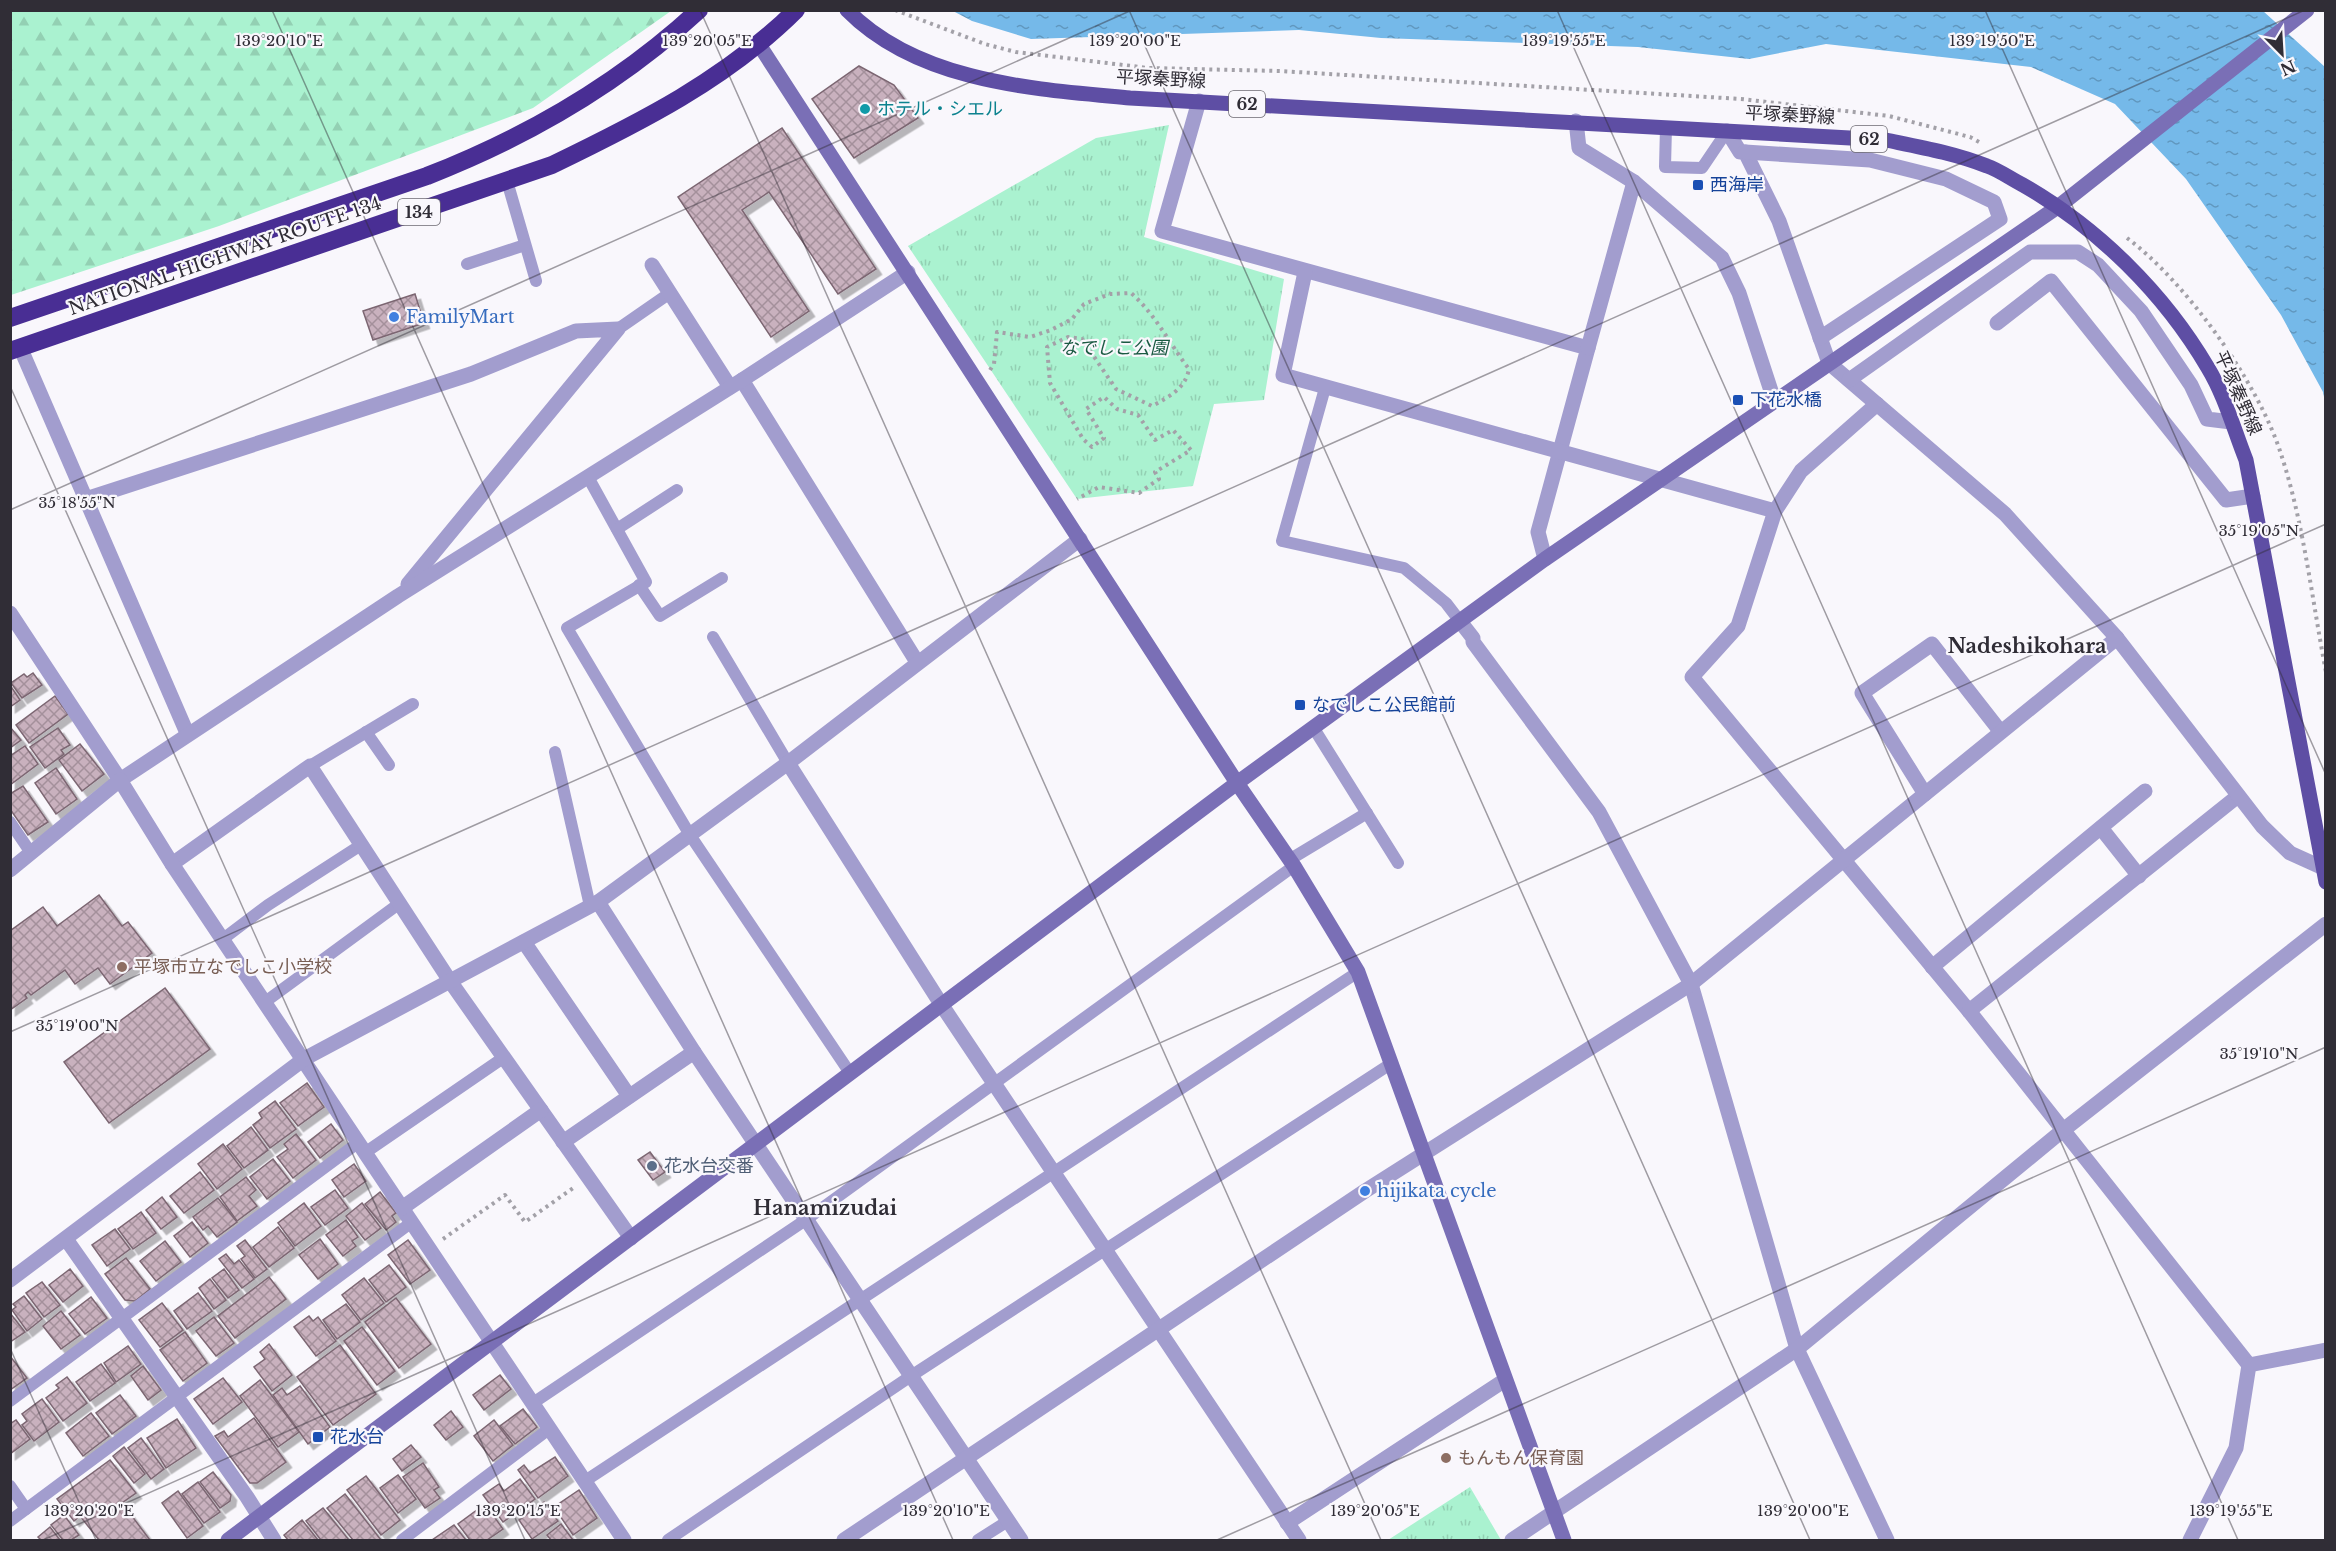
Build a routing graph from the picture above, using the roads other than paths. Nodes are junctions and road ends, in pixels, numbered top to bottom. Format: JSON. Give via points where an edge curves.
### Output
{"nodes":[{"id":1,"x":699,"y":10,"type":"edge"},
{"id":2,"x":796,"y":10,"type":"edge"},
{"id":3,"x":847,"y":10,"type":"edge"},
{"id":4,"x":2307,"y":10,"type":"edge"},
{"id":5,"x":758,"y":43,"type":"junction"},
{"id":6,"x":1199,"y":101,"type":"junction"},
{"id":7,"x":1576,"y":122,"type":"junction"},
{"id":8,"x":1666,"y":127,"type":"junction"},
{"id":9,"x":1727,"y":131,"type":"junction"},
{"id":10,"x":1745,"y":152,"type":"junction"},
{"id":11,"x":507,"y":181,"type":"junction"},
{"id":12,"x":1634,"y":182,"type":"junction"},
{"id":13,"x":2059,"y":206,"type":"junction"},
{"id":14,"x":525,"y":245,"type":"junction"},
{"id":15,"x":467,"y":264,"type":"dead end"},
{"id":16,"x":652,"y":265,"type":"dead end"},
{"id":17,"x":908,"y":272,"type":"junction"},
{"id":18,"x":1305,"y":272,"type":"junction"},
{"id":19,"x":536,"y":281,"type":"dead end"},
{"id":20,"x":670,"y":293,"type":"junction"},
{"id":21,"x":10,"y":318,"type":"edge"},
{"id":22,"x":1997,"y":322,"type":"dead end"},
{"id":23,"x":618,"y":329,"type":"junction"},
{"id":24,"x":1820,"y":338,"type":"junction"},
{"id":25,"x":1588,"y":348,"type":"junction"},
{"id":26,"x":15,"y":349,"type":"edge"},
{"id":27,"x":1828,"y":363,"type":"junction"},
{"id":28,"x":1849,"y":380,"type":"junction"},
{"id":29,"x":736,"y":384,"type":"junction"},
{"id":30,"x":1325,"y":387,"type":"junction"},
{"id":31,"x":1774,"y":400,"type":"junction"},
{"id":32,"x":1877,"y":404,"type":"junction"},
{"id":33,"x":2231,"y":422,"type":"junction"},
{"id":34,"x":1557,"y":452,"type":"junction"},
{"id":35,"x":588,"y":477,"type":"junction"},
{"id":36,"x":1659,"y":480,"type":"junction"},
{"id":37,"x":678,"y":490,"type":"dead end"},
{"id":38,"x":2253,"y":496,"type":"junction"},
{"id":39,"x":86,"y":499,"type":"junction"},
{"id":40,"x":1775,"y":511,"type":"junction"},
{"id":41,"x":616,"y":528,"type":"junction"},
{"id":42,"x":1080,"y":539,"type":"junction"},
{"id":43,"x":1545,"y":559,"type":"junction"},
{"id":44,"x":722,"y":578,"type":"dead end"},
{"id":45,"x":639,"y":585,"type":"junction"},
{"id":46,"x":398,"y":596,"type":"junction"},
{"id":47,"x":10,"y":613,"type":"edge"},
{"id":48,"x":1460,"y":620,"type":"junction"},
{"id":49,"x":713,"y":637,"type":"dead end"},
{"id":50,"x":2117,"y":638,"type":"junction"},
{"id":51,"x":917,"y":662,"type":"junction"},
{"id":52,"x":413,"y":704,"type":"dead end"},
{"id":53,"x":1313,"y":727,"type":"junction"},
{"id":54,"x":2000,"y":731,"type":"junction"},
{"id":55,"x":366,"y":732,"type":"junction"},
{"id":56,"x":187,"y":733,"type":"junction"},
{"id":57,"x":555,"y":752,"type":"dead end"},
{"id":58,"x":788,"y":763,"type":"junction"},
{"id":59,"x":388,"y":765,"type":"dead end"},
{"id":60,"x":309,"y":766,"type":"junction"},
{"id":61,"x":120,"y":780,"type":"junction"},
{"id":62,"x":1236,"y":783,"type":"junction"},
{"id":63,"x":2145,"y":791,"type":"dead end"},
{"id":64,"x":1925,"y":794,"type":"junction"},
{"id":65,"x":2238,"y":796,"type":"junction"},
{"id":66,"x":1367,"y":813,"type":"junction"},
{"id":67,"x":10,"y":822,"type":"edge"},
{"id":68,"x":2101,"y":828,"type":"junction"},
{"id":69,"x":690,"y":835,"type":"junction"},
{"id":70,"x":360,"y":845,"type":"junction"},
{"id":71,"x":31,"y":853,"type":"junction"},
{"id":72,"x":1845,"y":861,"type":"junction"},
{"id":73,"x":1291,"y":863,"type":"junction"},
{"id":74,"x":1398,"y":863,"type":"dead end"},
{"id":75,"x":172,"y":864,"type":"junction"},
{"id":76,"x":2321,"y":867,"type":"junction"},
{"id":77,"x":10,"y":870,"type":"edge"},
{"id":78,"x":2139,"y":876,"type":"junction"},
{"id":79,"x":2325,"y":882,"type":"edge"},
{"id":80,"x":400,"y":903,"type":"junction"},
{"id":81,"x":594,"y":904,"type":"junction"},
{"id":82,"x":2325,"y":924,"type":"edge"},
{"id":83,"x":223,"y":939,"type":"junction"},
{"id":84,"x":524,"y":942,"type":"junction"},
{"id":85,"x":1932,"y":967,"type":"junction"},
{"id":86,"x":1358,"y":972,"type":"junction"},
{"id":87,"x":450,"y":981,"type":"junction"},
{"id":88,"x":1691,"y":984,"type":"junction"},
{"id":89,"x":265,"y":1002,"type":"junction"},
{"id":90,"x":941,"y":1004,"type":"junction"},
{"id":91,"x":1969,"y":1011,"type":"junction"},
{"id":92,"x":694,"y":1052,"type":"junction"},
{"id":93,"x":503,"y":1058,"type":"junction"},
{"id":94,"x":304,"y":1059,"type":"junction"},
{"id":95,"x":1392,"y":1063,"type":"junction"},
{"id":96,"x":850,"y":1073,"type":"junction"},
{"id":97,"x":994,"y":1083,"type":"junction"},
{"id":98,"x":629,"y":1096,"type":"junction"},
{"id":99,"x":541,"y":1110,"type":"junction"},
{"id":100,"x":2062,"y":1131,"type":"junction"},
{"id":101,"x":563,"y":1142,"type":"junction"},
{"id":102,"x":756,"y":1143,"type":"junction"},
{"id":103,"x":362,"y":1147,"type":"junction"},
{"id":104,"x":1424,"y":1154,"type":"junction"},
{"id":105,"x":1053,"y":1172,"type":"junction"},
{"id":106,"x":402,"y":1208,"type":"junction"},
{"id":107,"x":807,"y":1219,"type":"junction"},
{"id":108,"x":412,"y":1222,"type":"junction"},
{"id":109,"x":630,"y":1238,"type":"junction"},
{"id":110,"x":66,"y":1239,"type":"junction"},
{"id":111,"x":1105,"y":1250,"type":"junction"},
{"id":112,"x":10,"y":1280,"type":"edge"},
{"id":113,"x":860,"y":1299,"type":"junction"},
{"id":114,"x":123,"y":1319,"type":"junction"},
{"id":115,"x":1158,"y":1330,"type":"junction"},
{"id":116,"x":491,"y":1341,"type":"junction"},
{"id":117,"x":1797,"y":1348,"type":"junction"},
{"id":118,"x":2325,"y":1350,"type":"edge"},
{"id":119,"x":2248,"y":1365,"type":"junction"},
{"id":120,"x":911,"y":1376,"type":"junction"},
{"id":121,"x":1505,"y":1380,"type":"junction"},
{"id":122,"x":177,"y":1396,"type":"junction"},
{"id":123,"x":10,"y":1401,"type":"edge"},
{"id":124,"x":532,"y":1403,"type":"junction"},
{"id":125,"x":549,"y":1429,"type":"junction"},
{"id":126,"x":967,"y":1460,"type":"junction"},
{"id":127,"x":585,"y":1482,"type":"junction"},
{"id":128,"x":10,"y":1486,"type":"edge"},
{"id":129,"x":26,"y":1509,"type":"junction"},
{"id":130,"x":1554,"y":1513,"type":"junction"},
{"id":131,"x":259,"y":1517,"type":"junction"},
{"id":132,"x":10,"y":1521,"type":"edge"},
{"id":133,"x":1008,"y":1521,"type":"junction"},
{"id":134,"x":1287,"y":1523,"type":"junction"},
{"id":135,"x":228,"y":1540,"type":"edge"},
{"id":136,"x":274,"y":1540,"type":"edge"},
{"id":137,"x":402,"y":1540,"type":"edge"},
{"id":138,"x":624,"y":1540,"type":"edge"},
{"id":139,"x":668,"y":1540,"type":"edge"},
{"id":140,"x":844,"y":1540,"type":"edge"},
{"id":141,"x":978,"y":1540,"type":"edge"},
{"id":142,"x":1021,"y":1540,"type":"edge"},
{"id":143,"x":1299,"y":1540,"type":"edge"},
{"id":144,"x":1512,"y":1540,"type":"edge"},
{"id":145,"x":1564,"y":1540,"type":"edge"},
{"id":146,"x":1887,"y":1540,"type":"edge"},
{"id":147,"x":2190,"y":1540,"type":"edge"}],
"edges":[{"from":1,"to":21,"type":"highway","name":"NATIONAL HIGHWAY ROUTE 134","number":"134","via":[[609,82],[538,127],[484,154]]},
{"from":2,"to":5,"type":"highway","name":"NATIONAL HIGHWAY ROUTE 134","number":"134"},
{"from":3,"to":6,"type":"main road","name":"平塚秦野線","number":"62","via":[[884,39],[923,59],[981,80],[1054,91]]},
{"from":4,"to":13,"type":"street"},
{"from":5,"to":11,"type":"highway","name":"NATIONAL HIGHWAY ROUTE 134","number":"134","via":[[683,97],[633,126],[552,165]]},
{"from":5,"to":17,"type":"street"},
{"from":6,"to":7,"type":"main road","name":"平塚秦野線","number":"62"},
{"from":6,"to":18,"type":"street","via":[[1162,231]]},
{"from":7,"to":8,"type":"main road","name":"平塚秦野線","number":"62"},
{"from":7,"to":12,"type":"street","via":[[1579,148]]},
{"from":8,"to":9,"type":"main road","name":"平塚秦野線","number":"62"},
{"from":8,"to":9,"type":"lane","via":[[1665,167],[1702,168]]},
{"from":9,"to":10,"type":"street","via":[[1740,152]]},
{"from":9,"to":13,"type":"main road","name":"平塚秦野線","number":"62","via":[[1886,140],[1939,151],[1988,166]]},
{"from":10,"to":24,"type":"street","via":[[1779,221]]},
{"from":10,"to":24,"type":"street","via":[[1870,160],[1946,179],[1995,202],[2000,219]]},
{"from":11,"to":14,"type":"lane"},
{"from":11,"to":26,"type":"highway","name":"NATIONAL HIGHWAY ROUTE 134","number":"134"},
{"from":12,"to":25,"type":"street"},
{"from":12,"to":31,"type":"street","via":[[1722,258],[1739,292]]},
{"from":13,"to":27,"type":"street"},
{"from":13,"to":33,"type":"main road","name":"平塚秦野線","number":"62","via":[[2122,259],[2184,330],[2210,370]]},
{"from":14,"to":15,"type":"lane"},
{"from":14,"to":19,"type":"lane"},
{"from":16,"to":20,"type":"street"},
{"from":17,"to":29,"type":"street"},
{"from":17,"to":42,"type":"street"},
{"from":18,"to":25,"type":"street"},
{"from":18,"to":30,"type":"street","via":[[1283,375]]},
{"from":20,"to":23,"type":"lane"},
{"from":20,"to":29,"type":"street"},
{"from":22,"to":38,"type":"street","via":[[2051,281],[2226,500]]},
{"from":23,"to":39,"type":"street","via":[[576,331],[471,374]]},
{"from":23,"to":46,"type":"street"},
{"from":24,"to":27,"type":"street"},
{"from":25,"to":34,"type":"street"},
{"from":26,"to":39,"type":"street"},
{"from":27,"to":28,"type":"street"},
{"from":27,"to":31,"type":"street"},
{"from":28,"to":32,"type":"street"},
{"from":28,"to":33,"type":"street","via":[[2030,252],[2078,252],[2098,265],[2141,311],[2191,385],[2207,419]]},
{"from":29,"to":35,"type":"street"},
{"from":29,"to":51,"type":"street"},
{"from":30,"to":34,"type":"street"},
{"from":30,"to":48,"type":"lane","via":[[1282,541],[1404,567]]},
{"from":31,"to":36,"type":"street"},
{"from":32,"to":40,"type":"street","via":[[1801,471]]},
{"from":32,"to":50,"type":"street","via":[[2005,514]]},
{"from":33,"to":38,"type":"main road","name":"平塚秦野線","number":"62","via":[[2246,460]]},
{"from":34,"to":36,"type":"street"},
{"from":34,"to":43,"type":"street","via":[[1538,532]]},
{"from":35,"to":41,"type":"lane"},
{"from":35,"to":46,"type":"street"},
{"from":36,"to":40,"type":"street"},
{"from":36,"to":43,"type":"street"},
{"from":37,"to":41,"type":"lane"},
{"from":38,"to":76,"type":"main road","name":"平塚秦野線","number":"62"},
{"from":39,"to":56,"type":"street"},
{"from":40,"to":72,"type":"street","via":[[1738,626],[1692,677]]},
{"from":41,"to":45,"type":"lane","via":[[646,582]]},
{"from":42,"to":51,"type":"street"},
{"from":42,"to":62,"type":"street"},
{"from":43,"to":48,"type":"street"},
{"from":44,"to":45,"type":"lane","via":[[660,616]]},
{"from":45,"to":69,"type":"lane","via":[[567,628]]},
{"from":46,"to":56,"type":"street"},
{"from":47,"to":61,"type":"street"},
{"from":48,"to":53,"type":"street"},
{"from":48,"to":88,"type":"street","via":[[1599,812]]},
{"from":49,"to":58,"type":"lane"},
{"from":50,"to":54,"type":"street"},
{"from":50,"to":65,"type":"street"},
{"from":51,"to":58,"type":"street"},
{"from":52,"to":55,"type":"lane"},
{"from":53,"to":62,"type":"street"},
{"from":53,"to":66,"type":"lane"},
{"from":54,"to":64,"type":"street"},
{"from":54,"to":64,"type":"street","via":[[1932,644],[1862,693]]},
{"from":55,"to":59,"type":"lane"},
{"from":55,"to":60,"type":"lane"},
{"from":56,"to":61,"type":"street"},
{"from":57,"to":81,"type":"lane"},
{"from":58,"to":69,"type":"street"},
{"from":58,"to":90,"type":"street"},
{"from":60,"to":70,"type":"street"},
{"from":60,"to":75,"type":"street"},
{"from":61,"to":71,"type":"street"},
{"from":61,"to":75,"type":"street"},
{"from":62,"to":73,"type":"street"},
{"from":62,"to":90,"type":"street"},
{"from":63,"to":68,"type":"street"},
{"from":64,"to":72,"type":"street"},
{"from":65,"to":76,"type":"street","via":[[2290,853]]},
{"from":65,"to":78,"type":"street"},
{"from":66,"to":73,"type":"lane"},
{"from":66,"to":74,"type":"lane"},
{"from":67,"to":71,"type":"lane"},
{"from":68,"to":78,"type":"street"},
{"from":68,"to":85,"type":"street"},
{"from":69,"to":81,"type":"street"},
{"from":69,"to":96,"type":"lane"},
{"from":70,"to":80,"type":"street"},
{"from":70,"to":83,"type":"lane"},
{"from":71,"to":77,"type":"street"},
{"from":72,"to":85,"type":"street"},
{"from":72,"to":88,"type":"street"},
{"from":73,"to":86,"type":"street"},
{"from":73,"to":97,"type":"lane"},
{"from":75,"to":83,"type":"street"},
{"from":76,"to":79,"type":"main road","name":"平塚秦野線","number":"62"},
{"from":78,"to":91,"type":"street"},
{"from":80,"to":87,"type":"street"},
{"from":80,"to":89,"type":"lane"},
{"from":81,"to":84,"type":"street"},
{"from":81,"to":92,"type":"street"},
{"from":82,"to":100,"type":"street"},
{"from":83,"to":89,"type":"street"},
{"from":84,"to":87,"type":"street"},
{"from":84,"to":98,"type":"street"},
{"from":85,"to":91,"type":"street"},
{"from":86,"to":95,"type":"street"},
{"from":86,"to":105,"type":"lane"},
{"from":87,"to":93,"type":"street"},
{"from":87,"to":94,"type":"street"},
{"from":88,"to":104,"type":"street"},
{"from":88,"to":117,"type":"street"},
{"from":89,"to":94,"type":"street"},
{"from":90,"to":96,"type":"street"},
{"from":90,"to":97,"type":"street"},
{"from":91,"to":100,"type":"street"},
{"from":92,"to":98,"type":"street"},
{"from":92,"to":102,"type":"street"},
{"from":93,"to":99,"type":"street"},
{"from":93,"to":103,"type":"lane"},
{"from":94,"to":103,"type":"street"},
{"from":94,"to":110,"type":"street"},
{"from":95,"to":104,"type":"street"},
{"from":95,"to":111,"type":"lane"},
{"from":96,"to":102,"type":"street"},
{"from":97,"to":105,"type":"street"},
{"from":97,"to":107,"type":"lane"},
{"from":98,"to":101,"type":"street"},
{"from":99,"to":101,"type":"street"},
{"from":99,"to":106,"type":"street"},
{"from":100,"to":117,"type":"street"},
{"from":100,"to":119,"type":"street"},
{"from":101,"to":109,"type":"street"},
{"from":102,"to":107,"type":"street"},
{"from":102,"to":109,"type":"street"},
{"from":103,"to":106,"type":"street"},
{"from":103,"to":114,"type":"lane"},
{"from":104,"to":115,"type":"street"},
{"from":104,"to":121,"type":"street"},
{"from":105,"to":111,"type":"street"},
{"from":105,"to":113,"type":"lane"},
{"from":106,"to":108,"type":"street"},
{"from":107,"to":113,"type":"street"},
{"from":107,"to":124,"type":"lane"},
{"from":108,"to":116,"type":"street"},
{"from":108,"to":122,"type":"lane"},
{"from":109,"to":116,"type":"street"},
{"from":110,"to":112,"type":"street"},
{"from":110,"to":114,"type":"street"},
{"from":111,"to":115,"type":"street"},
{"from":111,"to":120,"type":"lane"},
{"from":113,"to":120,"type":"street"},
{"from":113,"to":127,"type":"lane"},
{"from":114,"to":122,"type":"street"},
{"from":114,"to":123,"type":"lane"},
{"from":115,"to":126,"type":"street"},
{"from":115,"to":134,"type":"street"},
{"from":116,"to":124,"type":"street"},
{"from":116,"to":131,"type":"street"},
{"from":117,"to":130,"type":"street"},
{"from":117,"to":146,"type":"street"},
{"from":118,"to":119,"type":"street"},
{"from":119,"to":147,"type":"street","via":[[2236,1448]]},
{"from":120,"to":126,"type":"street"},
{"from":120,"to":139,"type":"lane"},
{"from":121,"to":130,"type":"street"},
{"from":121,"to":134,"type":"street"},
{"from":122,"to":129,"type":"lane"},
{"from":122,"to":131,"type":"street"},
{"from":124,"to":125,"type":"street"},
{"from":125,"to":127,"type":"street"},
{"from":125,"to":137,"type":"lane"},
{"from":126,"to":133,"type":"street"},
{"from":126,"to":140,"type":"street"},
{"from":127,"to":138,"type":"street"},
{"from":128,"to":129,"type":"lane"},
{"from":129,"to":132,"type":"lane"},
{"from":130,"to":144,"type":"street"},
{"from":130,"to":145,"type":"street"},
{"from":131,"to":135,"type":"street"},
{"from":131,"to":136,"type":"street"},
{"from":133,"to":141,"type":"lane"},
{"from":133,"to":142,"type":"street"},
{"from":134,"to":143,"type":"street"}]}
